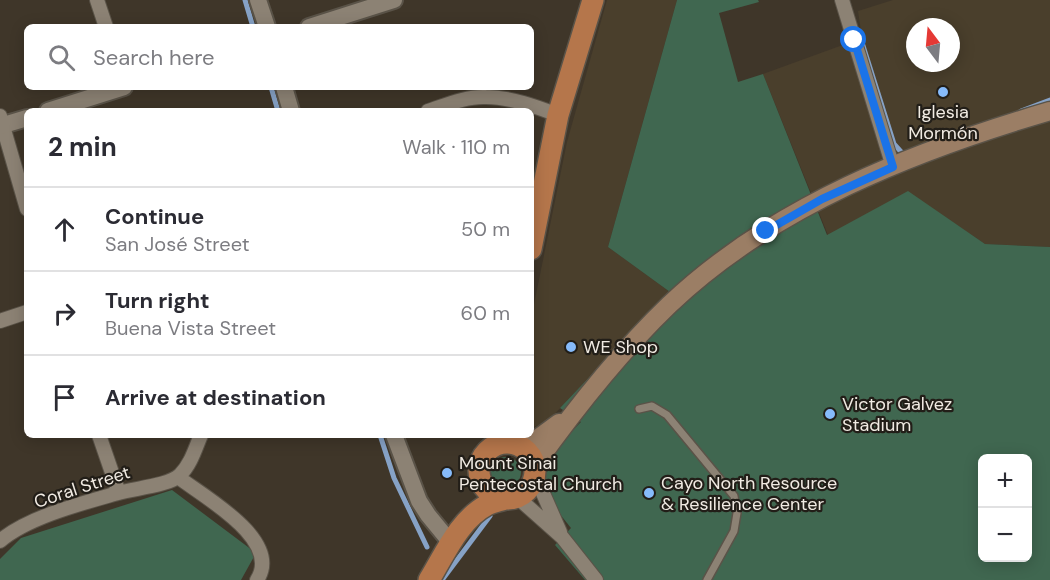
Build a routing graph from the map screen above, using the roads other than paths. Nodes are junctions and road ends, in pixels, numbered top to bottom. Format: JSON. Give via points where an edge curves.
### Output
{"nodes":[{"id":1,"x":97,"y":0,"type":"edge"},
{"id":2,"x":258,"y":0,"type":"edge"},
{"id":3,"x":394,"y":0,"type":"edge"},
{"id":4,"x":842,"y":0,"type":"edge"},
{"id":5,"x":590,"y":1,"type":"edge"},
{"id":6,"x":105,"y":24,"type":"edge"},
{"id":7,"x":266,"y":24,"type":"edge"},
{"id":8,"x":318,"y":24,"type":"edge"},
{"id":9,"x":114,"y":90,"type":"edge"},
{"id":10,"x":285,"y":90,"type":"edge"},
{"id":11,"x":58,"y":108,"type":"edge"},
{"id":12,"x":290,"y":108,"type":"edge"},
{"id":13,"x":438,"y":108,"type":"edge"},
{"id":14,"x":533,"y":108,"type":"edge"},
{"id":15,"x":534,"y":108,"type":"edge"},
{"id":16,"x":1050,"y":111,"type":"edge"},
{"id":17,"x":558,"y":115,"type":"junction"},
{"id":18,"x":24,"y":118,"type":"edge"},
{"id":19,"x":1,"y":122,"type":"edge"},
{"id":20,"x":893,"y":167,"type":"junction"},
{"id":21,"x":24,"y":199,"type":"edge"},
{"id":22,"x":534,"y":234,"type":"edge"},
{"id":23,"x":24,"y":313,"type":"edge"},
{"id":24,"x":0,"y":321,"type":"edge"},
{"id":25,"x":639,"y":409,"type":"dead end"},
{"id":26,"x":572,"y":413,"type":"junction"},
{"id":27,"x":100,"y":438,"type":"edge"},
{"id":28,"x":200,"y":438,"type":"edge"},
{"id":29,"x":395,"y":438,"type":"edge"},
{"id":30,"x":489,"y":438,"type":"edge"},
{"id":31,"x":517,"y":442,"type":"edge"},
{"id":32,"x":482,"y":460,"type":"junction"},
{"id":33,"x":535,"y":470,"type":"junction"},
{"id":34,"x":178,"y":477,"type":"junction"},
{"id":35,"x":119,"y":492,"type":"junction"},
{"id":36,"x":511,"y":498,"type":"junction"},
{"id":37,"x":454,"y":537,"type":"junction"},
{"id":38,"x":562,"y":537,"type":"junction"},
{"id":39,"x":0,"y":541,"type":"edge"},
{"id":40,"x":257,"y":580,"type":"edge"},
{"id":41,"x":429,"y":580,"type":"edge"},
{"id":42,"x":596,"y":580,"type":"edge"},
{"id":43,"x":707,"y":580,"type":"edge"}],
"edges":[{"from":1,"to":6,"type":"street"},
{"from":2,"to":7,"type":"street"},
{"from":3,"to":8,"type":"street"},
{"from":4,"to":20,"type":"street"},
{"from":5,"to":17,"type":"highway"},
{"from":9,"to":11,"type":"street"},
{"from":10,"to":12,"type":"street"},
{"from":13,"to":14,"type":"street","via":[[485,96]]},
{"from":15,"to":17,"type":"street"},
{"from":16,"to":20,"type":"main road"},
{"from":17,"to":22,"type":"highway"},
{"from":18,"to":19,"type":"street"},
{"from":19,"to":21,"type":"street"},
{"from":20,"to":26,"type":"main road","via":[[793,214],[738,249],[671,303]]},
{"from":23,"to":24,"type":"street"},
{"from":25,"to":43,"type":"lane","via":[[652,406],[667,415],[734,496],[734,531]]},
{"from":26,"to":31,"type":"main road","via":[[543,436]]},
{"from":26,"to":33,"type":"main road"},
{"from":27,"to":35,"type":"street"},
{"from":28,"to":34,"type":"street","via":[[189,464]]},
{"from":29,"to":37,"type":"street","via":[[419,501],[428,515]]},
{"from":30,"to":32,"type":"highway"},
{"from":31,"to":32,"type":"highway","via":[[498,444]]},
{"from":31,"to":33,"type":"highway","via":[[530,454]]},
{"from":32,"to":36,"type":"highway","via":[[480,476],[484,487],[493,495]]},
{"from":32,"to":37,"type":"highway"},
{"from":33,"to":36,"type":"highway","via":[[532,485],[525,493]]},
{"from":33,"to":38,"type":"street"},
{"from":34,"to":35,"type":"street","name":"Coral Street"},
{"from":34,"to":40,"type":"street","via":[[246,528],[258,543],[262,560]]},
{"from":35,"to":39,"type":"street","name":"Coral Street","via":[[39,519]]},
{"from":36,"to":37,"type":"highway","via":[[476,513]]},
{"from":36,"to":38,"type":"street"},
{"from":37,"to":41,"type":"highway"},
{"from":38,"to":42,"type":"street"}]}
